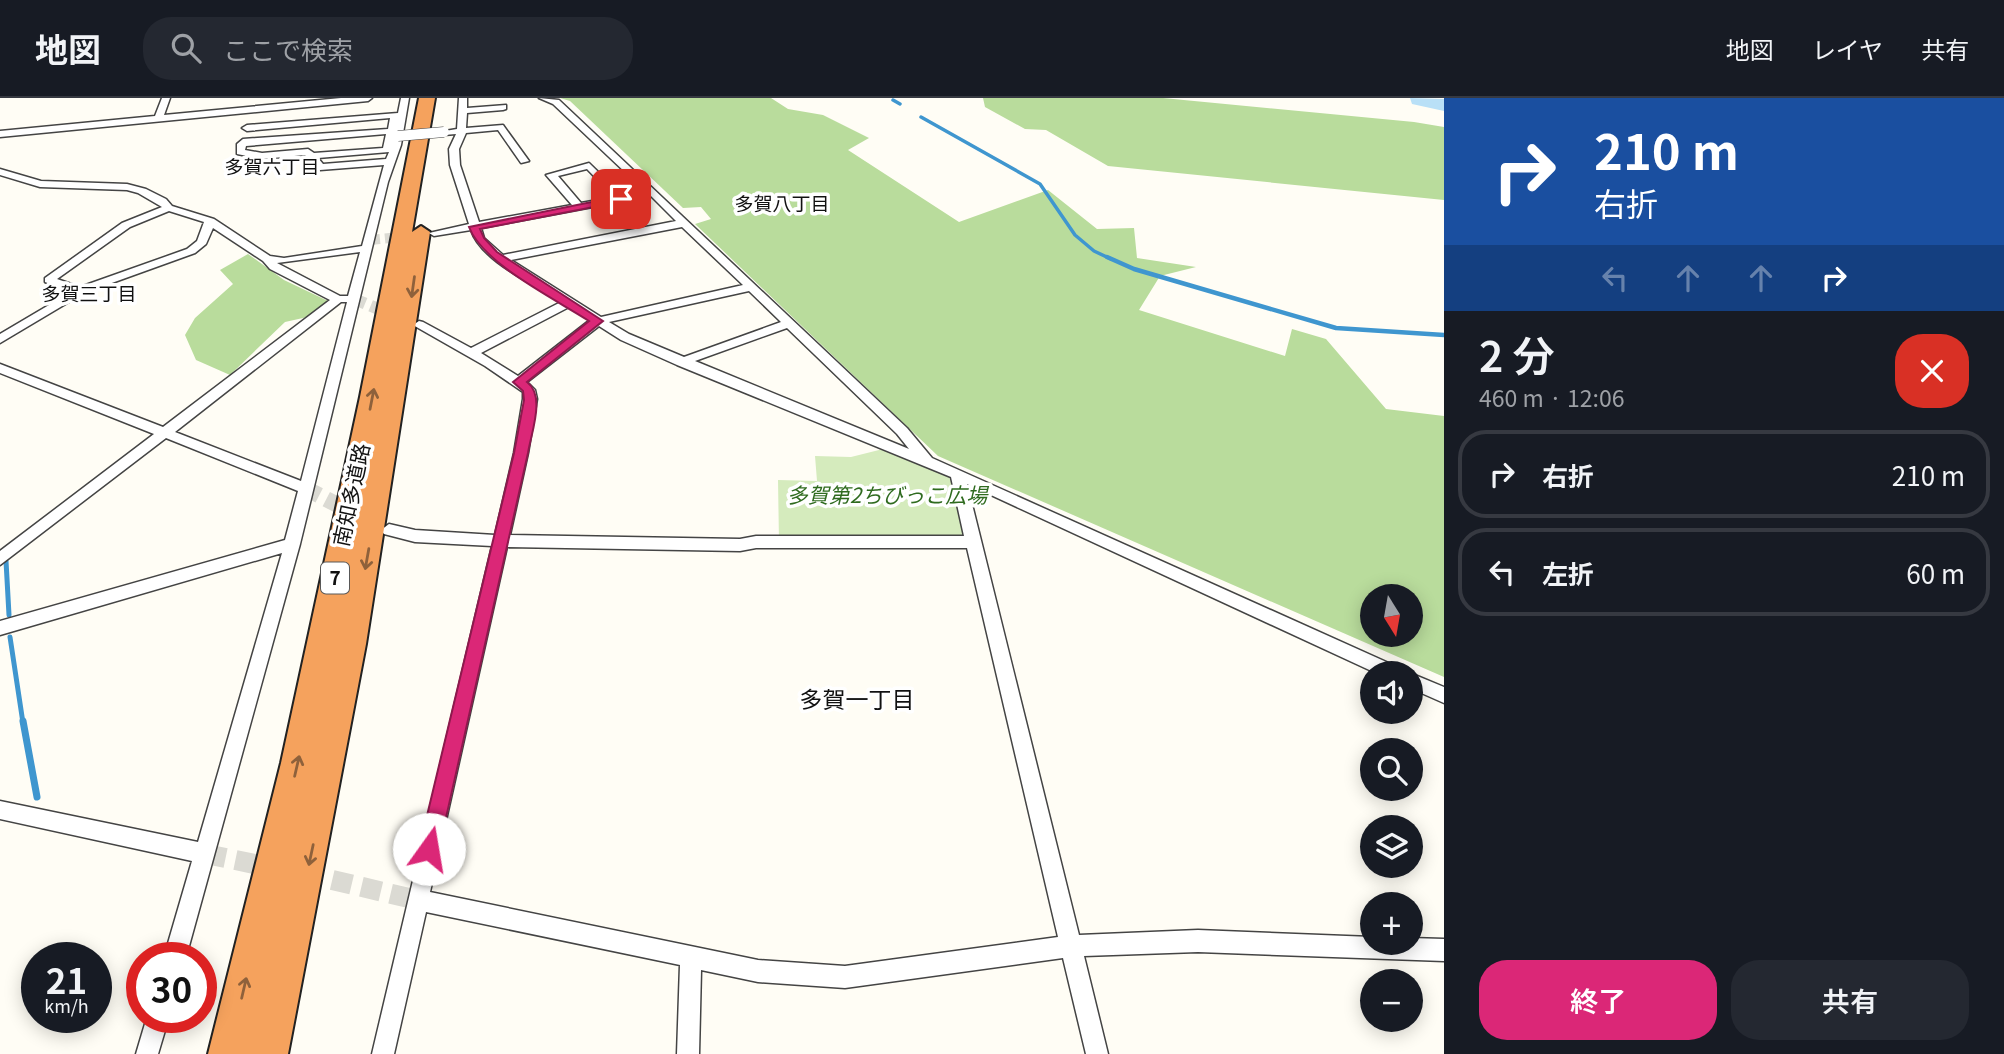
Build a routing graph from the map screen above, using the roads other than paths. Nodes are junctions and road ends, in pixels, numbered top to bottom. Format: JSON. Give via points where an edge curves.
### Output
{"nodes":[{"id":1,"x":166,"y":98,"type":"edge"},
{"id":2,"x":369,"y":98,"type":"edge"},
{"id":3,"x":405,"y":98,"type":"edge"},
{"id":4,"x":427,"y":98,"type":"edge"},
{"id":5,"x":463,"y":98,"type":"edge"},
{"id":6,"x":543,"y":98,"type":"edge"},
{"id":7,"x":350,"y":100,"type":"edge"},
{"id":8,"x":452,"y":104,"type":"edge"},
{"id":9,"x":503,"y":107,"type":"dead end"},
{"id":10,"x":251,"y":110,"type":"junction"},
{"id":11,"x":159,"y":118,"type":"junction"},
{"id":12,"x":247,"y":128,"type":"junction"},
{"id":13,"x":461,"y":131,"type":"junction"},
{"id":14,"x":395,"y":133,"type":"junction"},
{"id":15,"x":0,"y":134,"type":"edge"},
{"id":16,"x":242,"y":144,"type":"junction"},
{"id":17,"x":389,"y":156,"type":"junction"},
{"id":18,"x":524,"y":161,"type":"dead end"},
{"id":19,"x":0,"y":172,"type":"edge"},
{"id":20,"x":653,"y":193,"type":"junction"},
{"id":21,"x":621,"y":199,"type":"junction"},
{"id":22,"x":579,"y":207,"type":"junction"},
{"id":23,"x":167,"y":208,"type":"junction"},
{"id":24,"x":210,"y":221,"type":"junction"},
{"id":25,"x":684,"y":223,"type":"junction"},
{"id":26,"x":474,"y":227,"type":"junction"},
{"id":27,"x":434,"y":233,"type":"dead end"},
{"id":28,"x":367,"y":248,"type":"junction"},
{"id":29,"x":267,"y":259,"type":"junction"},
{"id":30,"x":501,"y":259,"type":"junction"},
{"id":31,"x":751,"y":287,"type":"junction"},
{"id":32,"x":80,"y":291,"type":"junction"},
{"id":33,"x":338,"y":299,"type":"junction"},
{"id":34,"x":354,"y":299,"type":"junction"},
{"id":35,"x":567,"y":303,"type":"junction"},
{"id":36,"x":597,"y":321,"type":"junction"},
{"id":37,"x":790,"y":323,"type":"junction"},
{"id":38,"x":419,"y":325,"type":"dead end"},
{"id":39,"x":0,"y":339,"type":"edge"},
{"id":40,"x":473,"y":352,"type":"junction"},
{"id":41,"x":681,"y":362,"type":"junction"},
{"id":42,"x":0,"y":368,"type":"edge"},
{"id":43,"x":519,"y":382,"type":"junction"},
{"id":44,"x":165,"y":433,"type":"junction"},
{"id":45,"x":928,"y":462,"type":"junction"},
{"id":46,"x":957,"y":474,"type":"junction"},
{"id":47,"x":305,"y":488,"type":"junction"},
{"id":48,"x":389,"y":530,"type":"dead end"},
{"id":49,"x":500,"y":541,"type":"junction"},
{"id":50,"x":975,"y":542,"type":"junction"},
{"id":51,"x":292,"y":544,"type":"junction"},
{"id":52,"x":0,"y":559,"type":"edge"},
{"id":53,"x":0,"y":628,"type":"edge"},
{"id":54,"x":1367,"y":661,"type":"edge"},
{"id":55,"x":1423,"y":686,"type":"edge"},
{"id":56,"x":1444,"y":695,"type":"edge"},
{"id":57,"x":2,"y":813,"type":"edge"},
{"id":58,"x":206,"y":854,"type":"junction"},
{"id":59,"x":417,"y":900,"type":"junction"},
{"id":60,"x":180,"y":942,"type":"edge"},
{"id":61,"x":1070,"y":946,"type":"junction"},
{"id":62,"x":1444,"y":950,"type":"edge"},
{"id":63,"x":691,"y":957,"type":"junction"},
{"id":64,"x":153,"y":1033,"type":"edge"},
{"id":65,"x":146,"y":1054,"type":"edge"},
{"id":66,"x":228,"y":1054,"type":"edge"},
{"id":67,"x":268,"y":1054,"type":"edge"},
{"id":68,"x":383,"y":1054,"type":"edge"},
{"id":69,"x":688,"y":1054,"type":"edge"},
{"id":70,"x":1097,"y":1054,"type":"edge"}],
"edges":[{"from":1,"to":11,"type":"street"},
{"from":2,"to":7,"type":"street"},
{"from":3,"to":14,"type":"street"},
{"from":66,"to":4,"type":"highway","name":"南知多道路","number":"7","one_way":true,"via":[[300,750]]},
{"from":5,"to":8,"type":"street"},
{"from":6,"to":20,"type":"street","via":[[556,102]]},
{"from":7,"to":10,"type":"street"},
{"from":8,"to":9,"type":"street"},
{"from":8,"to":13,"type":"street"},
{"from":8,"to":67,"type":"highway","name":"南知多道路","number":"7","one_way":true,"via":[[335,735]]},
{"from":10,"to":11,"type":"street"},
{"from":10,"to":12,"type":"street"},
{"from":11,"to":15,"type":"street"},
{"from":12,"to":14,"type":"street","via":[[395,115]]},
{"from":12,"to":16,"type":"street"},
{"from":13,"to":14,"type":"street","bridge":true},
{"from":13,"to":18,"type":"street","via":[[500,127]]},
{"from":13,"to":26,"type":"street","via":[[454,165]]},
{"from":14,"to":16,"type":"street"},
{"from":14,"to":17,"type":"street"},
{"from":16,"to":17,"type":"street","via":[[240,152],[262,156],[308,152],[316,159]]},
{"from":17,"to":28,"type":"street"},
{"from":19,"to":23,"type":"street","via":[[40,184],[135,189]]},
{"from":20,"to":21,"type":"street"},
{"from":20,"to":25,"type":"street"},
{"from":21,"to":22,"type":"street"},
{"from":21,"to":22,"type":"street","via":[[589,166],[551,175]]},
{"from":22,"to":26,"type":"street"},
{"from":23,"to":24,"type":"street"},
{"from":23,"to":32,"type":"street","via":[[126,225],[49,280]]},
{"from":24,"to":29,"type":"street"},
{"from":24,"to":32,"type":"street","via":[[202,242],[191,251]]},
{"from":25,"to":30,"type":"street"},
{"from":25,"to":31,"type":"street"},
{"from":26,"to":27,"type":"street"},
{"from":26,"to":30,"type":"street","via":[[479,239]]},
{"from":28,"to":29,"type":"street","via":[[284,261]]},
{"from":28,"to":34,"type":"street"},
{"from":29,"to":33,"type":"street","via":[[285,274]]},
{"from":30,"to":35,"type":"street"},
{"from":31,"to":36,"type":"street"},
{"from":31,"to":37,"type":"street"},
{"from":32,"to":39,"type":"street"},
{"from":33,"to":34,"type":"street"},
{"from":33,"to":44,"type":"street"},
{"from":34,"to":47,"type":"street"},
{"from":35,"to":36,"type":"street"},
{"from":35,"to":40,"type":"street"},
{"from":36,"to":41,"type":"street"},
{"from":36,"to":43,"type":"street"},
{"from":37,"to":41,"type":"street"},
{"from":37,"to":45,"type":"street"},
{"from":38,"to":40,"type":"street"},
{"from":40,"to":43,"type":"street"},
{"from":41,"to":45,"type":"street"},
{"from":42,"to":44,"type":"street"},
{"from":43,"to":49,"type":"street","via":[[529,390],[530,400]]},
{"from":44,"to":47,"type":"street"},
{"from":44,"to":52,"type":"street"},
{"from":45,"to":46,"type":"street"},
{"from":46,"to":50,"type":"street"},
{"from":46,"to":54,"type":"street"},
{"from":47,"to":51,"type":"street"},
{"from":48,"to":49,"type":"street"},
{"from":49,"to":50,"type":"street"},
{"from":49,"to":59,"type":"street"},
{"from":50,"to":61,"type":"street"},
{"from":51,"to":53,"type":"street"},
{"from":51,"to":58,"type":"street"},
{"from":55,"to":56,"type":"street"},
{"from":57,"to":58,"type":"street"},
{"from":58,"to":60,"type":"street"},
{"from":59,"to":63,"type":"street"},
{"from":59,"to":68,"type":"street"},
{"from":61,"to":62,"type":"street","via":[[1198,941]]},
{"from":61,"to":63,"type":"street","via":[[845,977],[758,971]]},
{"from":61,"to":70,"type":"street"},
{"from":63,"to":69,"type":"street"},
{"from":64,"to":65,"type":"street"}]}
